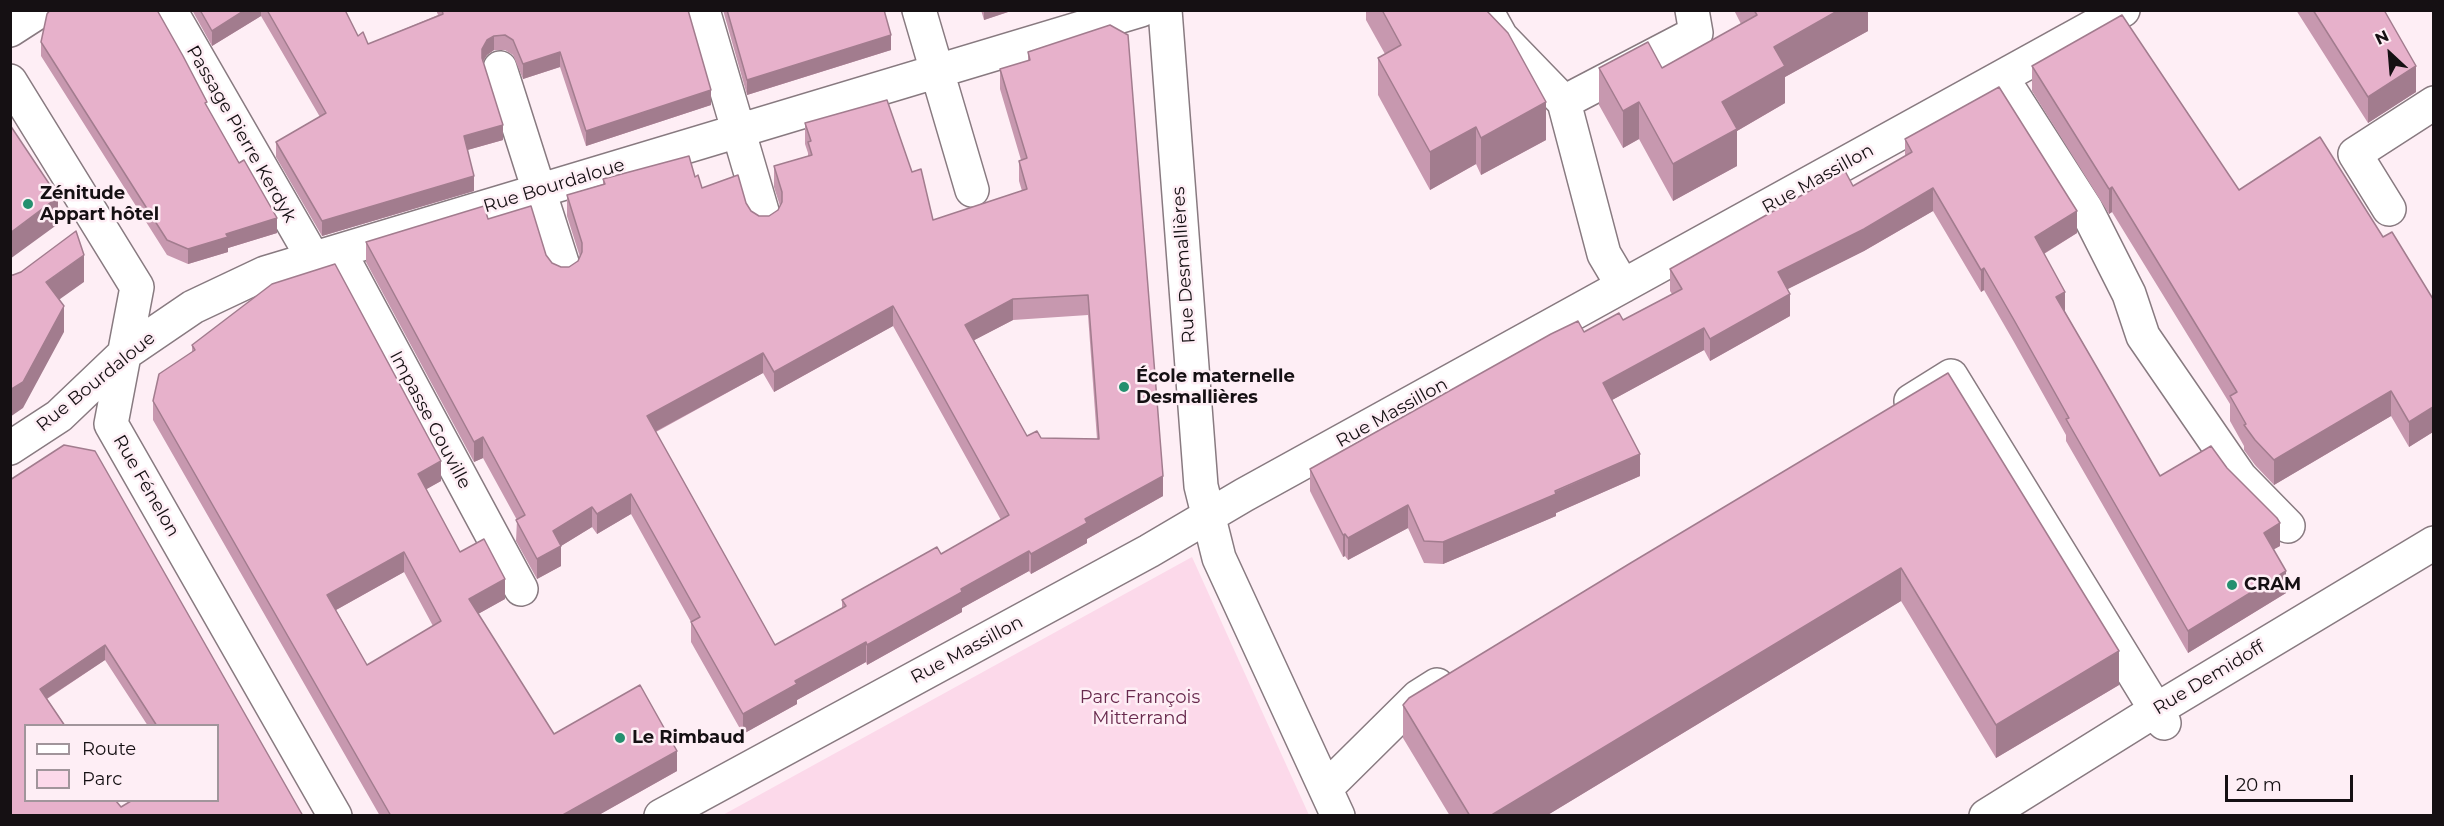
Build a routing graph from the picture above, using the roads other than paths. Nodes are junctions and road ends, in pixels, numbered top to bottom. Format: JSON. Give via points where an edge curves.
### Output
{"nodes":[{"id":1,"x":41,"y":10,"type":"edge"},
{"id":2,"x":170,"y":10,"type":"edge"},
{"id":3,"x":703,"y":10,"type":"edge"},
{"id":4,"x":919,"y":10,"type":"edge"},
{"id":5,"x":1141,"y":10,"type":"edge"},
{"id":6,"x":1165,"y":10,"type":"edge"},
{"id":7,"x":1486,"y":10,"type":"edge"},
{"id":8,"x":1692,"y":10,"type":"edge"},
{"id":9,"x":2123,"y":10,"type":"edge"},
{"id":10,"x":10,"y":30,"type":"edge"},
{"id":11,"x":500,"y":68,"type":"dead end"},
{"id":12,"x":938,"y":72,"type":"junction"},
{"id":13,"x":2002,"y":78,"type":"junction"},
{"id":14,"x":10,"y":81,"type":"edge"},
{"id":15,"x":1564,"y":102,"type":"junction"},
{"id":16,"x":2433,"y":103,"type":"edge"},
{"id":17,"x":740,"y":131,"type":"junction"},
{"id":18,"x":540,"y":190,"type":"junction"},
{"id":19,"x":972,"y":190,"type":"dead end"},
{"id":20,"x":2389,"y":209,"type":"dead end"},
{"id":21,"x":95,"y":219,"type":"junction"},
{"id":22,"x":764,"y":219,"type":"edge"},
{"id":23,"x":67,"y":240,"type":"edge"},
{"id":24,"x":326,"y":254,"type":"junction"},
{"id":25,"x":564,"y":269,"type":"edge"},
{"id":26,"x":1623,"y":286,"type":"junction"},
{"id":27,"x":124,"y":354,"type":"junction"},
{"id":28,"x":1882,"y":418,"type":"edge"},
{"id":29,"x":10,"y":448,"type":"edge"},
{"id":30,"x":1207,"y":517,"type":"junction"},
{"id":31,"x":2288,"y":526,"type":"dead end"},
{"id":32,"x":2433,"y":543,"type":"edge"},
{"id":33,"x":521,"y":589,"type":"dead end"},
{"id":34,"x":1466,"y":667,"type":"edge"},
{"id":35,"x":2160,"y":716,"type":"junction"},
{"id":36,"x":1332,"y":802,"type":"edge"},
{"id":37,"x":334,"y":816,"type":"edge"},
{"id":38,"x":661,"y":816,"type":"edge"},
{"id":39,"x":1986,"y":816,"type":"edge"}],
"edges":[{"from":1,"to":10,"type":"street"},
{"from":2,"to":24,"type":"street","name":"Passage Pierre Kerdyk"},
{"from":3,"to":17,"type":"street"},
{"from":4,"to":12,"type":"street"},
{"from":5,"to":12,"type":"street","name":"Rue Bourdaloue"},
{"from":6,"to":30,"type":"street","name":"Rue Desmallières","via":[[1201,486]]},
{"from":7,"to":15,"type":"street","via":[[1501,37]]},
{"from":8,"to":15,"type":"street","via":[[1696,33]]},
{"from":9,"to":13,"type":"street","name":"Rue Massillon"},
{"from":11,"to":18,"type":"street"},
{"from":12,"to":17,"type":"street","name":"Rue Bourdaloue"},
{"from":12,"to":19,"type":"street"},
{"from":13,"to":26,"type":"street","name":"Rue Massillon"},
{"from":13,"to":31,"type":"street","via":[[2086,209],[2129,294],[2143,336],[2240,477]]},
{"from":14,"to":21,"type":"street","name":"Rue Fénelon"},
{"from":15,"to":26,"type":"street","via":[[1604,255]]},
{"from":16,"to":20,"type":"street","via":[[2355,154]]},
{"from":17,"to":18,"type":"street","name":"Rue Bourdaloue"},
{"from":17,"to":22,"type":"street"},
{"from":18,"to":24,"type":"street","name":"Rue Bourdaloue"},
{"from":18,"to":25,"type":"street"},
{"from":21,"to":23,"type":"street"},
{"from":21,"to":27,"type":"street","name":"Rue Fénelon","via":[[137,287]]},
{"from":24,"to":27,"type":"street","name":"Rue Bourdaloue","via":[[265,273],[193,307]]},
{"from":24,"to":33,"type":"street","name":"Impasse Gouville"},
{"from":26,"to":30,"type":"street","name":"Rue Massillon"},
{"from":27,"to":29,"type":"street","name":"Rue Bourdaloue","via":[[59,416]]},
{"from":27,"to":37,"type":"street","name":"Rue Fénelon","via":[[111,424]]},
{"from":28,"to":35,"type":"street","via":[[1951,376]]},
{"from":30,"to":36,"type":"street","name":"Rue Desmallières","via":[[1219,558]]},
{"from":30,"to":38,"type":"street","name":"Rue Massillon"},
{"from":32,"to":35,"type":"street","name":"Rue Demidoff"},
{"from":34,"to":36,"type":"street","via":[[1418,697]]},
{"from":35,"to":39,"type":"street","name":"Rue Demidoff"}]}
